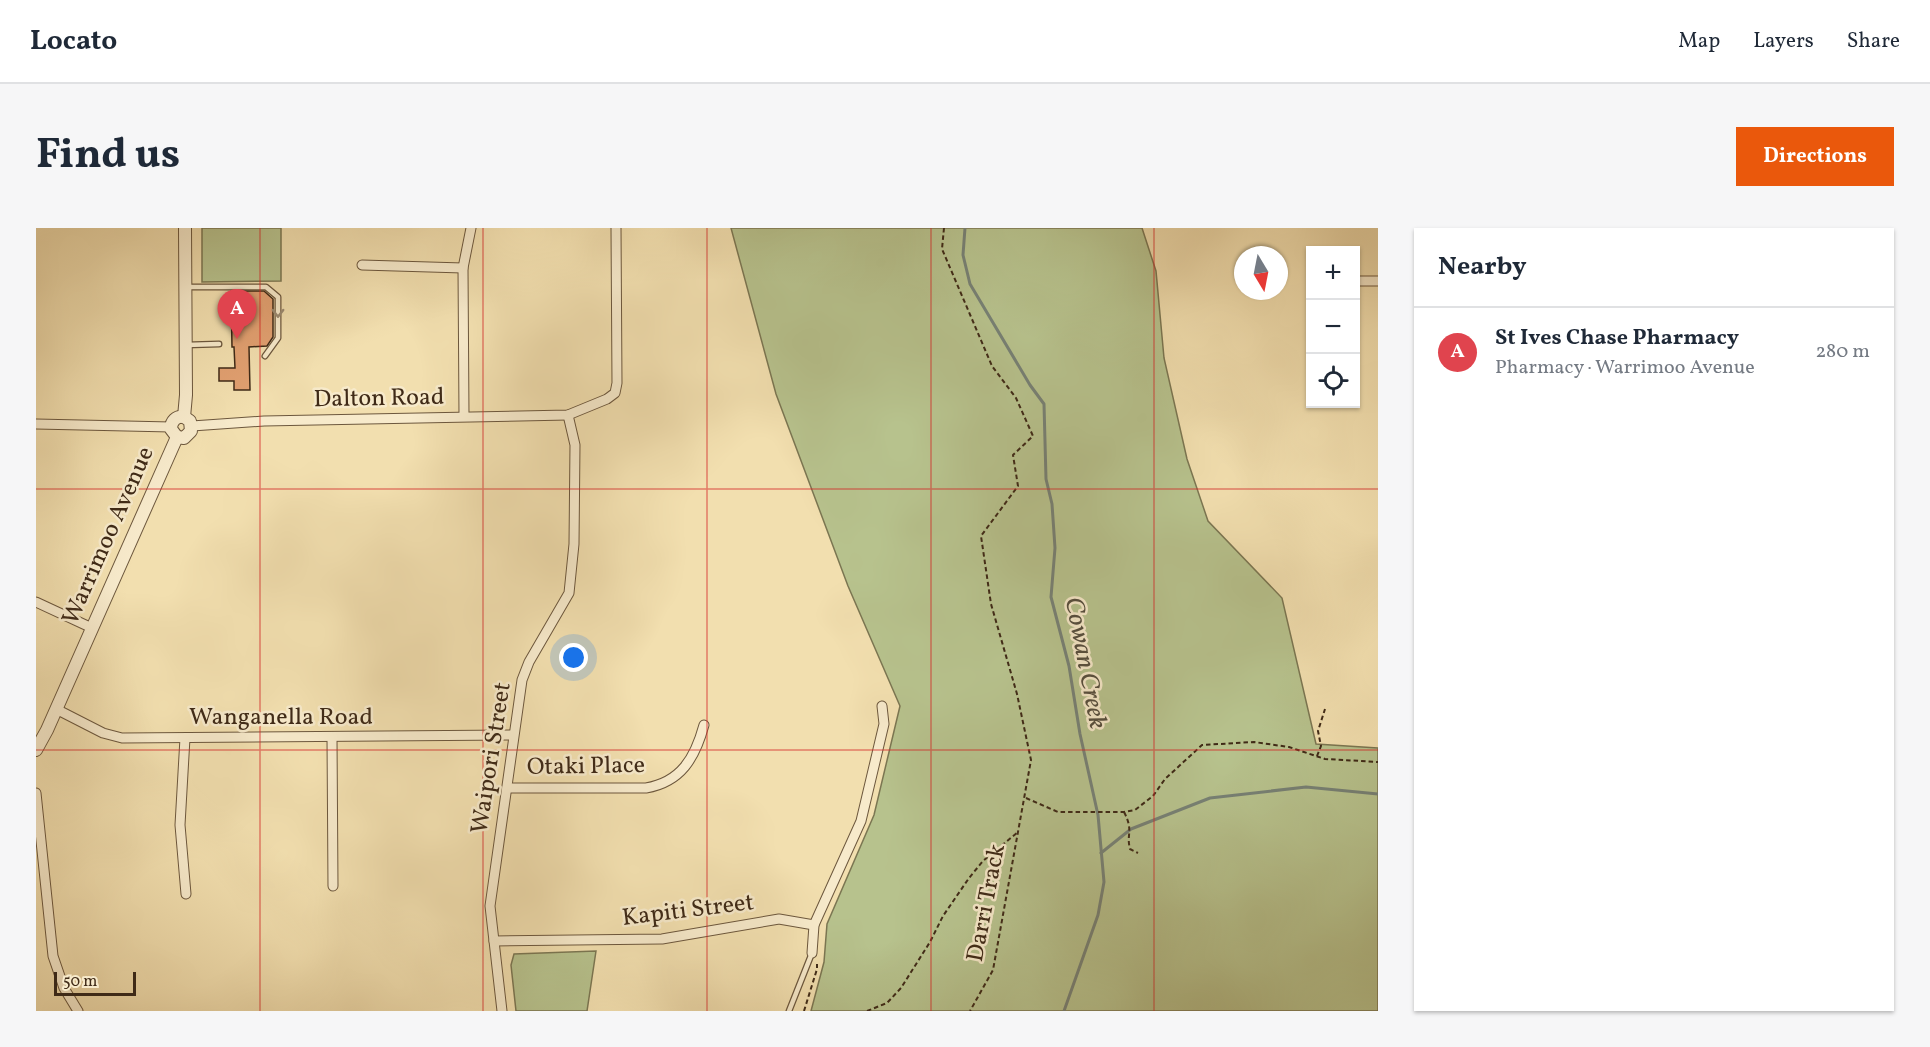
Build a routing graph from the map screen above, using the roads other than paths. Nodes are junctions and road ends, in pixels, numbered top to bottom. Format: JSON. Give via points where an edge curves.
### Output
{"nodes":[{"id":1,"x":185,"y":228,"type":"edge"},
{"id":2,"x":471,"y":228,"type":"edge"},
{"id":3,"x":616,"y":228,"type":"edge"},
{"id":4,"x":362,"y":265,"type":"dead end"},
{"id":5,"x":463,"y":268,"type":"junction"},
{"id":6,"x":1360,"y":281,"type":"edge"},
{"id":7,"x":1378,"y":281,"type":"edge"},
{"id":8,"x":185,"y":287,"type":"junction"},
{"id":9,"x":219,"y":344,"type":"dead end"},
{"id":10,"x":186,"y":345,"type":"junction"},
{"id":11,"x":265,"y":356,"type":"dead end"},
{"id":12,"x":568,"y":415,"type":"junction"},
{"id":13,"x":464,"y":416,"type":"junction"},
{"id":14,"x":188,"y":422,"type":"junction"},
{"id":15,"x":36,"y":424,"type":"edge"},
{"id":16,"x":174,"y":432,"type":"junction"},
{"id":17,"x":36,"y":602,"type":"edge"},
{"id":18,"x":92,"y":628,"type":"junction"},
{"id":19,"x":882,"y":706,"type":"dead end"},
{"id":20,"x":56,"y":709,"type":"junction"},
{"id":21,"x":704,"y":725,"type":"dead end"},
{"id":22,"x":513,"y":735,"type":"junction"},
{"id":23,"x":332,"y":737,"type":"junction"},
{"id":24,"x":184,"y":738,"type":"junction"},
{"id":25,"x":36,"y":750,"type":"edge"},
{"id":26,"x":507,"y":788,"type":"junction"},
{"id":27,"x":36,"y":793,"type":"edge"},
{"id":28,"x":333,"y":886,"type":"dead end"},
{"id":29,"x":186,"y":894,"type":"dead end"},
{"id":30,"x":814,"y":925,"type":"junction"},
{"id":31,"x":494,"y":941,"type":"junction"},
{"id":32,"x":812,"y":953,"type":"joint"},
{"id":33,"x":78,"y":1011,"type":"edge"},
{"id":34,"x":502,"y":1011,"type":"edge"},
{"id":35,"x":789,"y":1011,"type":"edge"}],
"edges":[{"from":1,"to":8,"type":"street"},
{"from":2,"to":5,"type":"street"},
{"from":3,"to":12,"type":"street","via":[[615,393]]},
{"from":4,"to":5,"type":"street"},
{"from":5,"to":13,"type":"street"},
{"from":6,"to":7,"type":"street"},
{"from":8,"to":10,"type":"street"},
{"from":8,"to":11,"type":"lane","one_way":true,"via":[[266,287],[278,297],[278,338]]},
{"from":9,"to":10,"type":"lane"},
{"from":10,"to":14,"type":"street"},
{"from":12,"to":13,"type":"street","name":"Dalton Road"},
{"from":12,"to":22,"type":"street","name":"Waipori Street","via":[[575,445],[574,544],[569,593],[529,662]]},
{"from":13,"to":14,"type":"street","name":"Dalton Road"},
{"from":14,"to":16,"type":"street","via":[[174,419]]},
{"from":14,"to":16,"type":"street","via":[[191,431],[187,436]]},
{"from":15,"to":16,"type":"street"},
{"from":16,"to":18,"type":"street","name":"Warrimoo Avenue"},
{"from":17,"to":18,"type":"street"},
{"from":18,"to":20,"type":"street","name":"Warrimoo Avenue"},
{"from":19,"to":30,"type":"street","via":[[884,724],[861,821]]},
{"from":20,"to":24,"type":"street","name":"Wanganella Road","via":[[103,733],[122,738]]},
{"from":20,"to":25,"type":"street","name":"Warrimoo Avenue"},
{"from":21,"to":26,"type":"street","name":"Otaki Place","via":[[681,772],[660,785]]},
{"from":22,"to":23,"type":"street","name":"Wanganella Road"},
{"from":22,"to":26,"type":"street","name":"Waipori Street"},
{"from":23,"to":24,"type":"street","name":"Wanganella Road"},
{"from":23,"to":28,"type":"street"},
{"from":24,"to":29,"type":"street","via":[[180,825]]},
{"from":26,"to":31,"type":"street","name":"Waipori Street","via":[[490,906]]},
{"from":27,"to":33,"type":"street","via":[[53,956],[64,988]]},
{"from":30,"to":31,"type":"street","name":"Kapiti Street","via":[[779,919],[662,939]]},
{"from":30,"to":32,"type":"street"},
{"from":31,"to":34,"type":"street","name":"Waipori Street"},
{"from":32,"to":35,"type":"lane"}]}
